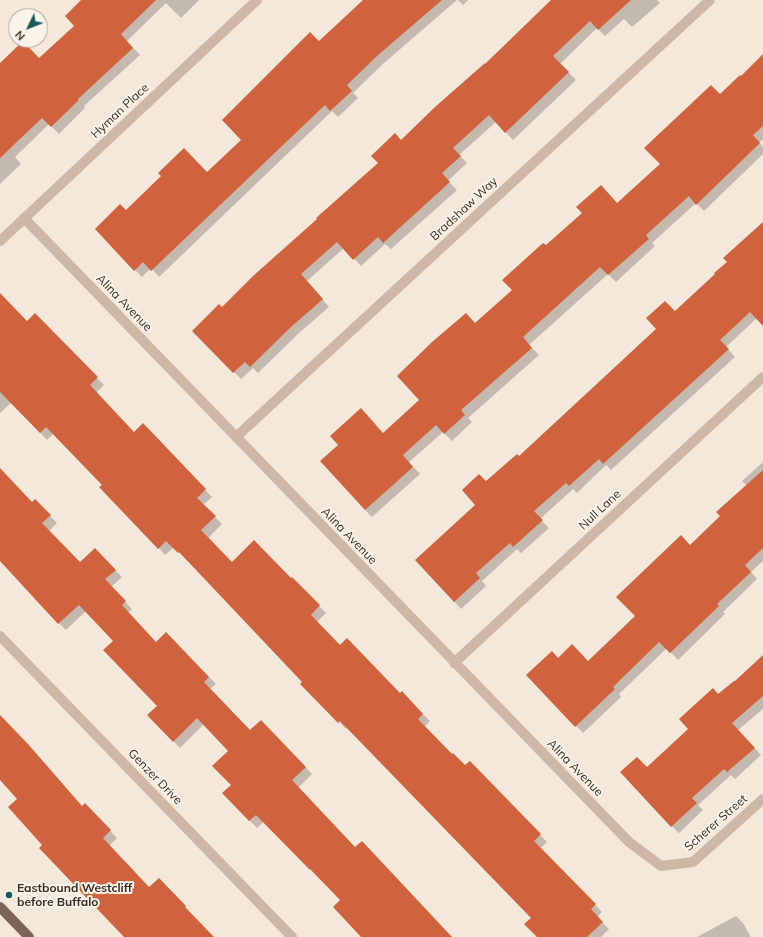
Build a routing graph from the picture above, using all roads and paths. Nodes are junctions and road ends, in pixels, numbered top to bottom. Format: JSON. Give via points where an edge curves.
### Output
{"nodes":[{"id":1,"x":257,"y":0,"type":"edge"},
{"id":2,"x":710,"y":0,"type":"edge"},
{"id":3,"x":24,"y":218,"type":"junction"},
{"id":4,"x":0,"y":241,"type":"edge"},
{"id":5,"x":763,"y":377,"type":"edge"},
{"id":6,"x":236,"y":437,"type":"junction"},
{"id":7,"x":0,"y":636,"type":"edge"},
{"id":8,"x":454,"y":662,"type":"junction"},
{"id":9,"x":763,"y":799,"type":"edge"},
{"id":10,"x":661,"y":866,"type":"joint"},
{"id":11,"x":0,"y":907,"type":"edge"},
{"id":12,"x":29,"y":937,"type":"edge"},
{"id":13,"x":292,"y":937,"type":"edge"}],
"edges":[{"from":1,"to":3,"type":"street","name":"Hyman Place"},
{"from":2,"to":6,"type":"street","name":"Bradshaw Way"},
{"from":3,"to":4,"type":"street","name":"Hyman Place"},
{"from":3,"to":6,"type":"street","name":"Alina Avenue"},
{"from":5,"to":8,"type":"street","name":"Null Lane"},
{"from":6,"to":8,"type":"street","name":"Alina Avenue"},
{"from":7,"to":13,"type":"street","name":"Genzer Drive"},
{"from":8,"to":10,"type":"street","name":"Alina Avenue","via":[[629,842]]},
{"from":9,"to":10,"type":"street","name":"Scherer Street","via":[[693,862]]},
{"from":11,"to":12,"type":"main road"}]}
